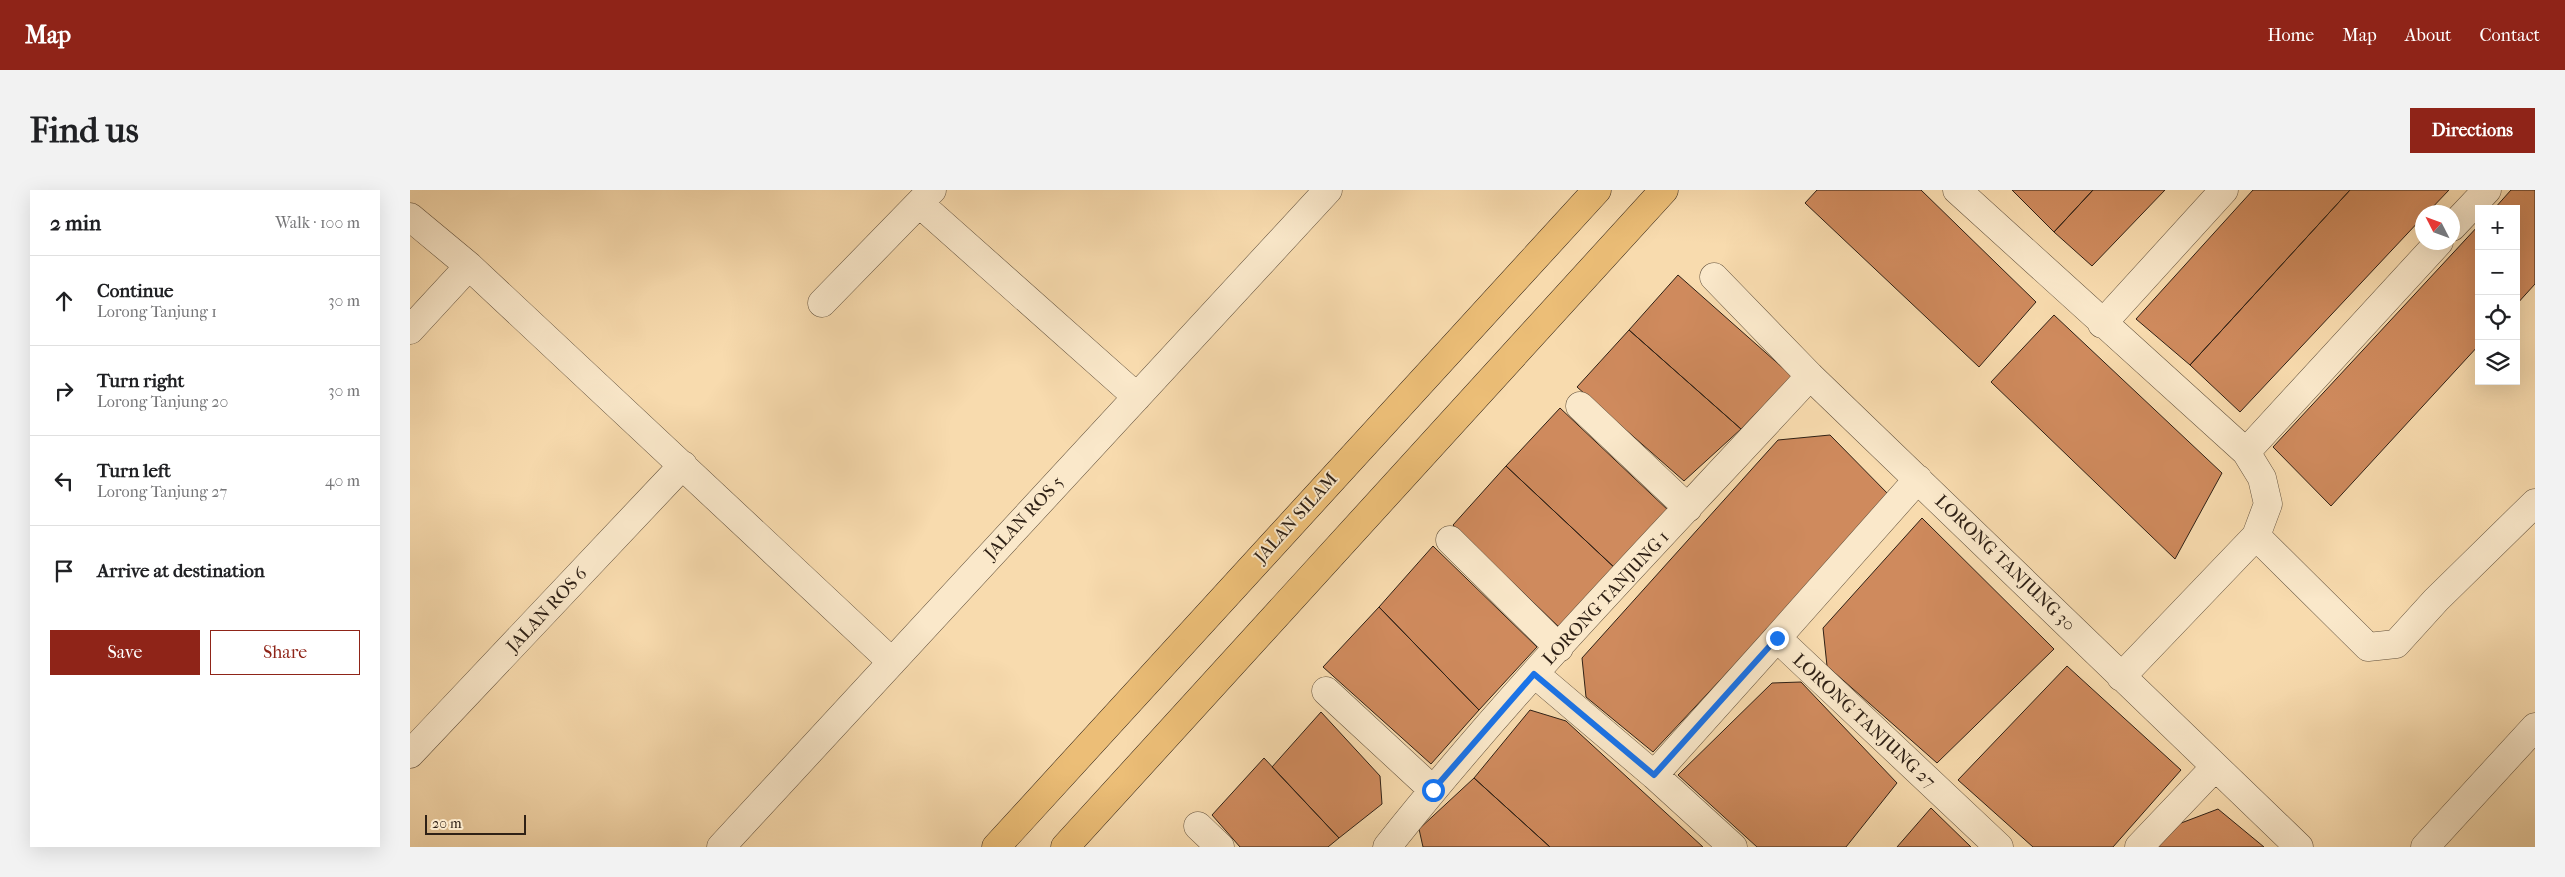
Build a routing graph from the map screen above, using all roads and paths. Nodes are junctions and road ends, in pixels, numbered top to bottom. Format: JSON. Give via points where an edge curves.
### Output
{"nodes":[{"id":1,"x":1328,"y":190,"type":"edge"},
{"id":2,"x":1597,"y":190,"type":"edge"},
{"id":3,"x":1664,"y":190,"type":"edge"},
{"id":4,"x":2224,"y":190,"type":"edge"},
{"id":5,"x":2487,"y":190,"type":"edge"},
{"id":6,"x":1961,"y":191,"type":"edge"},
{"id":7,"x":926,"y":197,"type":"edge"},
{"id":8,"x":410,"y":217,"type":"edge"},
{"id":9,"x":2460,"y":219,"type":"edge"},
{"id":10,"x":2431,"y":250,"type":"edge"},
{"id":11,"x":469,"y":266,"type":"junction"},
{"id":12,"x":1714,"y":277,"type":"dead end"},
{"id":13,"x":822,"y":303,"type":"dead end"},
{"id":14,"x":2102,"y":324,"type":"junction"},
{"id":15,"x":410,"y":330,"type":"edge"},
{"id":16,"x":1810,"y":376,"type":"junction"},
{"id":17,"x":1137,"y":396,"type":"junction"},
{"id":18,"x":1580,"y":406,"type":"dead end"},
{"id":19,"x":2246,"y":452,"type":"junction"},
{"id":20,"x":683,"y":466,"type":"junction"},
{"id":21,"x":1918,"y":479,"type":"junction"},
{"id":22,"x":2535,"y":503,"type":"edge"},
{"id":23,"x":1688,"y":508,"type":"junction"},
{"id":24,"x":2256,"y":536,"type":"junction"},
{"id":25,"x":1450,"y":540,"type":"dead end"},
{"id":26,"x":1777,"y":638,"type":"junction"},
{"id":27,"x":1559,"y":648,"type":"junction"},
{"id":28,"x":892,"y":662,"type":"junction"},
{"id":29,"x":1534,"y":674,"type":"junction"},
{"id":30,"x":2121,"y":678,"type":"junction"},
{"id":31,"x":1326,"y":691,"type":"dead end"},
{"id":32,"x":2535,"y":728,"type":"edge"},
{"id":33,"x":410,"y":754,"type":"edge"},
{"id":34,"x":2215,"y":767,"type":"junction"},
{"id":35,"x":1654,"y":775,"type":"junction"},
{"id":36,"x":1433,"y":790,"type":"junction"},
{"id":37,"x":1198,"y":826,"type":"dead end"},
{"id":38,"x":720,"y":847,"type":"edge"},
{"id":39,"x":996,"y":847,"type":"edge"},
{"id":40,"x":1064,"y":847,"type":"edge"},
{"id":41,"x":1220,"y":847,"type":"edge"},
{"id":42,"x":1387,"y":847,"type":"edge"},
{"id":43,"x":1734,"y":847,"type":"edge"},
{"id":44,"x":1999,"y":847,"type":"edge"},
{"id":45,"x":2139,"y":847,"type":"edge"},
{"id":46,"x":2299,"y":847,"type":"edge"},
{"id":47,"x":2425,"y":847,"type":"edge"}],
"edges":[{"from":1,"to":17,"type":"street","name":"JALAN ROS 5"},
{"from":2,"to":39,"type":"highway","name":"JALAN SILAM"},
{"from":3,"to":40,"type":"highway"},
{"from":4,"to":14,"type":"street"},
{"from":5,"to":9,"type":"street"},
{"from":6,"to":14,"type":"street"},
{"from":7,"to":13,"type":"street"},
{"from":7,"to":17,"type":"street"},
{"from":8,"to":11,"type":"street"},
{"from":10,"to":19,"type":"street"},
{"from":11,"to":15,"type":"street"},
{"from":11,"to":20,"type":"street"},
{"from":12,"to":16,"type":"street","name":"LORONG TANJUNG 30"},
{"from":14,"to":19,"type":"street"},
{"from":16,"to":21,"type":"street","name":"LORONG TANJUNG 30"},
{"from":16,"to":23,"type":"street","name":"LORONG TANJUNG 1"},
{"from":17,"to":28,"type":"street","name":"JALAN ROS 5"},
{"from":18,"to":23,"type":"street"},
{"from":19,"to":24,"type":"street","via":[[2262,478],[2268,504]]},
{"from":20,"to":28,"type":"street"},
{"from":20,"to":33,"type":"street","name":"JALAN ROS 6"},
{"from":21,"to":26,"type":"street"},
{"from":21,"to":30,"type":"street","name":"LORONG TANJUNG 30"},
{"from":22,"to":24,"type":"street","via":[[2396,644],[2368,647]]},
{"from":23,"to":27,"type":"street","name":"LORONG TANJUNG 1"},
{"from":24,"to":30,"type":"street"},
{"from":25,"to":27,"type":"street"},
{"from":26,"to":35,"type":"street"},
{"from":26,"to":44,"type":"street","name":"LORONG TANJUNG 27"},
{"from":27,"to":29,"type":"street","name":"LORONG TANJUNG 1"},
{"from":28,"to":38,"type":"street","name":"JALAN ROS 5"},
{"from":29,"to":35,"type":"street"},
{"from":29,"to":36,"type":"street","name":"LORONG TANJUNG 1"},
{"from":30,"to":34,"type":"street","name":"LORONG TANJUNG 30"},
{"from":31,"to":36,"type":"street"},
{"from":32,"to":47,"type":"street"},
{"from":34,"to":45,"type":"street"},
{"from":34,"to":46,"type":"street","name":"LORONG TANJUNG 30"},
{"from":35,"to":43,"type":"street"},
{"from":36,"to":42,"type":"street","name":"LORONG TANJUNG 1"},
{"from":37,"to":41,"type":"street"}]}
